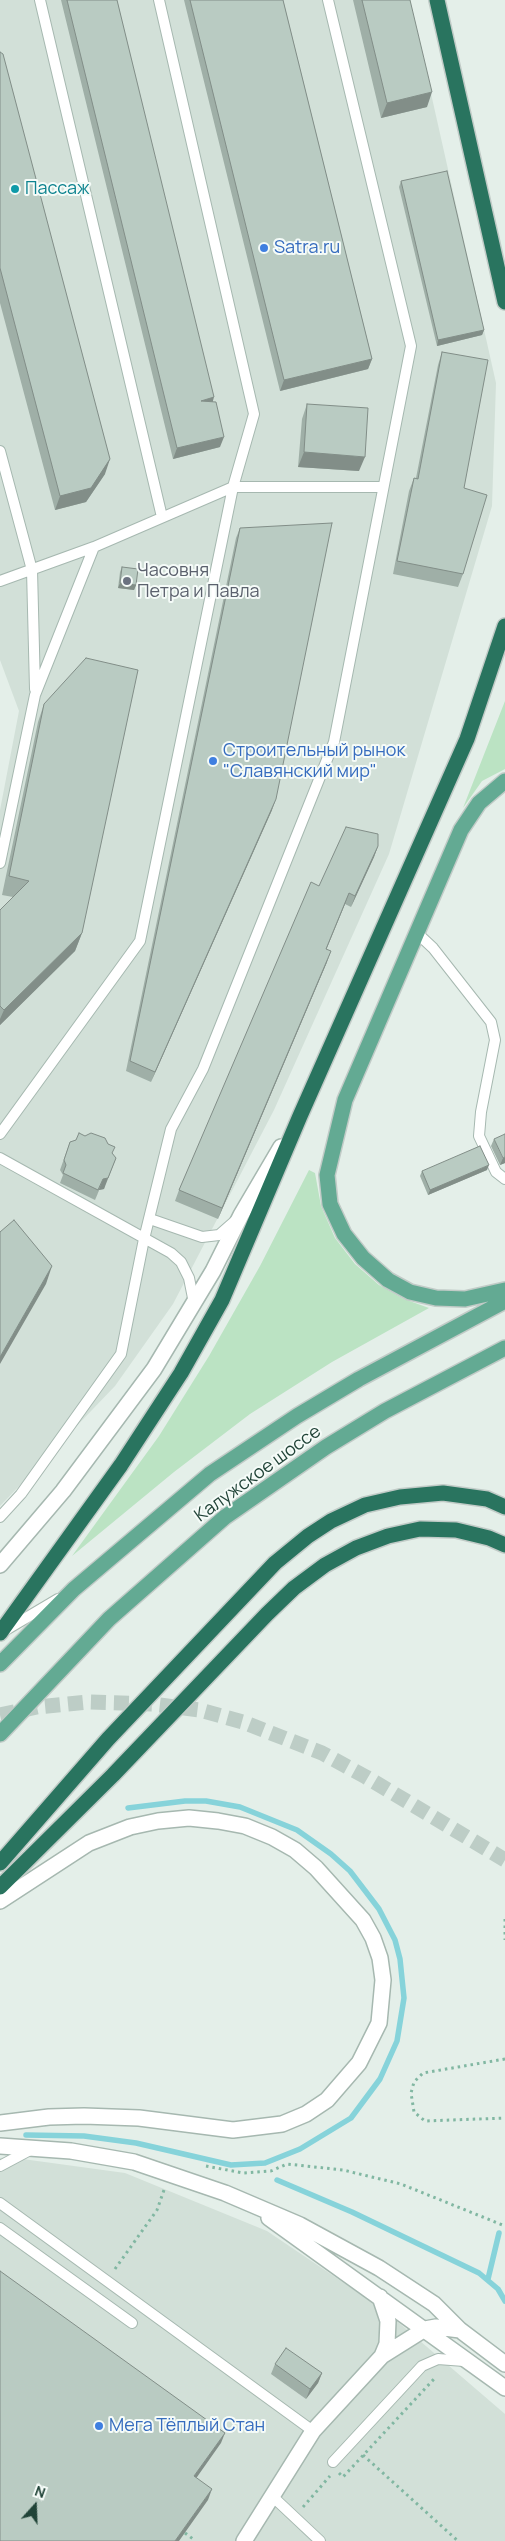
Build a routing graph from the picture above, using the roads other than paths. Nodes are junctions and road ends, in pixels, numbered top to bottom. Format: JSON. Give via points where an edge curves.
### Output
{"nodes":[{"id":1,"x":40,"y":0,"type":"edge"},
{"id":2,"x":159,"y":0,"type":"edge"},
{"id":3,"x":328,"y":0,"type":"edge"},
{"id":4,"x":437,"y":0,"type":"edge"},
{"id":5,"x":505,"y":302,"type":"edge"},
{"id":6,"x":0,"y":451,"type":"edge"},
{"id":7,"x":233,"y":487,"type":"junction"},
{"id":8,"x":382,"y":487,"type":"junction"},
{"id":9,"x":162,"y":517,"type":"junction"},
{"id":10,"x":94,"y":547,"type":"junction"},
{"id":11,"x":32,"y":570,"type":"junction"},
{"id":12,"x":0,"y":581,"type":"edge"},
{"id":13,"x":505,"y":626,"type":"edge"},
{"id":14,"x":35,"y":695,"type":"junction"},
{"id":15,"x":505,"y":781,"type":"edge"},
{"id":16,"x":0,"y":862,"type":"edge"},
{"id":17,"x":417,"y":932,"type":"junction"},
{"id":18,"x":300,"y":1116,"type":"junction"},
{"id":19,"x":0,"y":1134,"type":"edge"},
{"id":20,"x":0,"y":1158,"type":"edge"},
{"id":21,"x":505,"y":1179,"type":"edge"},
{"id":22,"x":241,"y":1215,"type":"junction"},
{"id":23,"x":150,"y":1219,"type":"junction"},
{"id":24,"x":144,"y":1239,"type":"junction"},
{"id":25,"x":505,"y":1290,"type":"edge"},
{"id":26,"x":505,"y":1301,"type":"edge"},
{"id":27,"x":194,"y":1303,"type":"junction"},
{"id":28,"x":505,"y":1348,"type":"edge"},
{"id":29,"x":505,"y":1507,"type":"edge"},
{"id":30,"x":0,"y":1517,"type":"edge"},
{"id":31,"x":505,"y":1546,"type":"edge"},
{"id":32,"x":0,"y":1565,"type":"edge"},
{"id":33,"x":74,"y":1590,"type":"junction"},
{"id":34,"x":0,"y":1633,"type":"edge"},
{"id":35,"x":0,"y":1664,"type":"edge"},
{"id":36,"x":0,"y":1734,"type":"edge"},
{"id":37,"x":0,"y":1863,"type":"edge"},
{"id":38,"x":0,"y":1887,"type":"edge"},
{"id":39,"x":0,"y":1901,"type":"edge"},
{"id":40,"x":0,"y":2123,"type":"edge"},
{"id":41,"x":0,"y":2146,"type":"edge"},
{"id":42,"x":33,"y":2148,"type":"junction"},
{"id":43,"x":0,"y":2166,"type":"edge"},
{"id":44,"x":244,"y":2201,"type":"junction"},
{"id":45,"x":0,"y":2204,"type":"edge"},
{"id":46,"x":0,"y":2228,"type":"edge"},
{"id":47,"x":380,"y":2297,"type":"junction"},
{"id":48,"x":132,"y":2323,"type":"dead end"},
{"id":49,"x":425,"y":2329,"type":"junction"},
{"id":50,"x":460,"y":2330,"type":"junction"},
{"id":51,"x":382,"y":2356,"type":"junction"},
{"id":52,"x":473,"y":2364,"type":"junction"},
{"id":53,"x":505,"y":2364,"type":"edge"},
{"id":54,"x":505,"y":2388,"type":"edge"},
{"id":55,"x":313,"y":2431,"type":"junction"},
{"id":56,"x":333,"y":2462,"type":"dead end"},
{"id":57,"x":271,"y":2495,"type":"junction"},
{"id":58,"x":244,"y":2541,"type":"edge"},
{"id":59,"x":320,"y":2541,"type":"edge"}],
"edges":[{"from":1,"to":9,"type":"lane"},
{"from":2,"to":7,"type":"lane","via":[[254,414]]},
{"from":3,"to":8,"type":"lane","via":[[411,346]]},
{"from":4,"to":5,"type":"highway"},
{"from":6,"to":11,"type":"lane"},
{"from":7,"to":8,"type":"lane"},
{"from":7,"to":9,"type":"lane"},
{"from":7,"to":19,"type":"lane","via":[[140,941]]},
{"from":8,"to":23,"type":"lane","via":[[334,742],[203,1069],[171,1129]]},
{"from":9,"to":10,"type":"lane"},
{"from":10,"to":11,"type":"lane"},
{"from":10,"to":14,"type":"lane"},
{"from":11,"to":12,"type":"lane"},
{"from":11,"to":14,"type":"lane"},
{"from":13,"to":18,"type":"highway","via":[[467,740]]},
{"from":14,"to":16,"type":"lane"},
{"from":15,"to":17,"type":"main road","via":[[480,803],[461,830]]},
{"from":17,"to":21,"type":"lane","via":[[491,1022],[495,1040],[479,1136],[496,1172]]},
{"from":17,"to":25,"type":"main road","via":[[345,1100],[327,1175],[330,1204],[344,1234],[363,1258],[388,1280],[410,1292],[436,1298],[465,1299]]},
{"from":18,"to":22,"type":"street"},
{"from":18,"to":34,"type":"highway","via":[[222,1300],[181,1373],[122,1465]]},
{"from":20,"to":24,"type":"lane"},
{"from":22,"to":23,"type":"lane","via":[[219,1235],[202,1237]]},
{"from":22,"to":27,"type":"street"},
{"from":23,"to":24,"type":"lane"},
{"from":24,"to":27,"type":"lane","via":[[181,1262],[189,1278]]},
{"from":24,"to":30,"type":"lane","via":[[122,1354],[21,1494]]},
{"from":26,"to":33,"type":"main road","name":"Калужское шоссе","via":[[359,1379],[210,1474]]},
{"from":27,"to":32,"type":"street","via":[[148,1377],[63,1491]]},
{"from":28,"to":36,"type":"main road","name":"Калужское шоссе","via":[[385,1411],[326,1447],[225,1517],[109,1619]]},
{"from":29,"to":37,"type":"highway","via":[[487,1500],[443,1493],[400,1496],[365,1504],[308,1536],[275,1563],[108,1738]]},
{"from":31,"to":38,"type":"highway","via":[[489,1538],[456,1530],[420,1529],[356,1548],[325,1565],[267,1614]]},
{"from":33,"to":34,"type":"lane"},
{"from":33,"to":35,"type":"main road","name":"Калужское шоссе"},
{"from":39,"to":40,"type":"street","via":[[89,1843],[130,1827],[188,1818],[245,1826],[295,1850],[316,1868],[363,1920],[380,1958],[383,1980],[379,2023],[359,2063],[327,2100],[282,2124],[233,2130],[139,2118],[84,2116]]},
{"from":41,"to":42,"type":"street"},
{"from":42,"to":43,"type":"lane"},
{"from":42,"to":44,"type":"street","via":[[108,2156],[177,2176]]},
{"from":44,"to":47,"type":"street"},
{"from":44,"to":50,"type":"street","via":[[300,2225],[379,2268],[434,2304]]},
{"from":45,"to":55,"type":"lane"},
{"from":46,"to":48,"type":"lane"},
{"from":47,"to":49,"type":"street"},
{"from":47,"to":51,"type":"street","via":[[388,2321],[387,2344]]},
{"from":49,"to":50,"type":"street"},
{"from":49,"to":51,"type":"street"},
{"from":49,"to":52,"type":"street"},
{"from":50,"to":53,"type":"street"},
{"from":51,"to":55,"type":"street"},
{"from":52,"to":54,"type":"street"},
{"from":52,"to":56,"type":"lane","via":[[448,2358],[422,2366]]},
{"from":55,"to":57,"type":"street"},
{"from":57,"to":58,"type":"street"},
{"from":57,"to":59,"type":"lane"}]}
